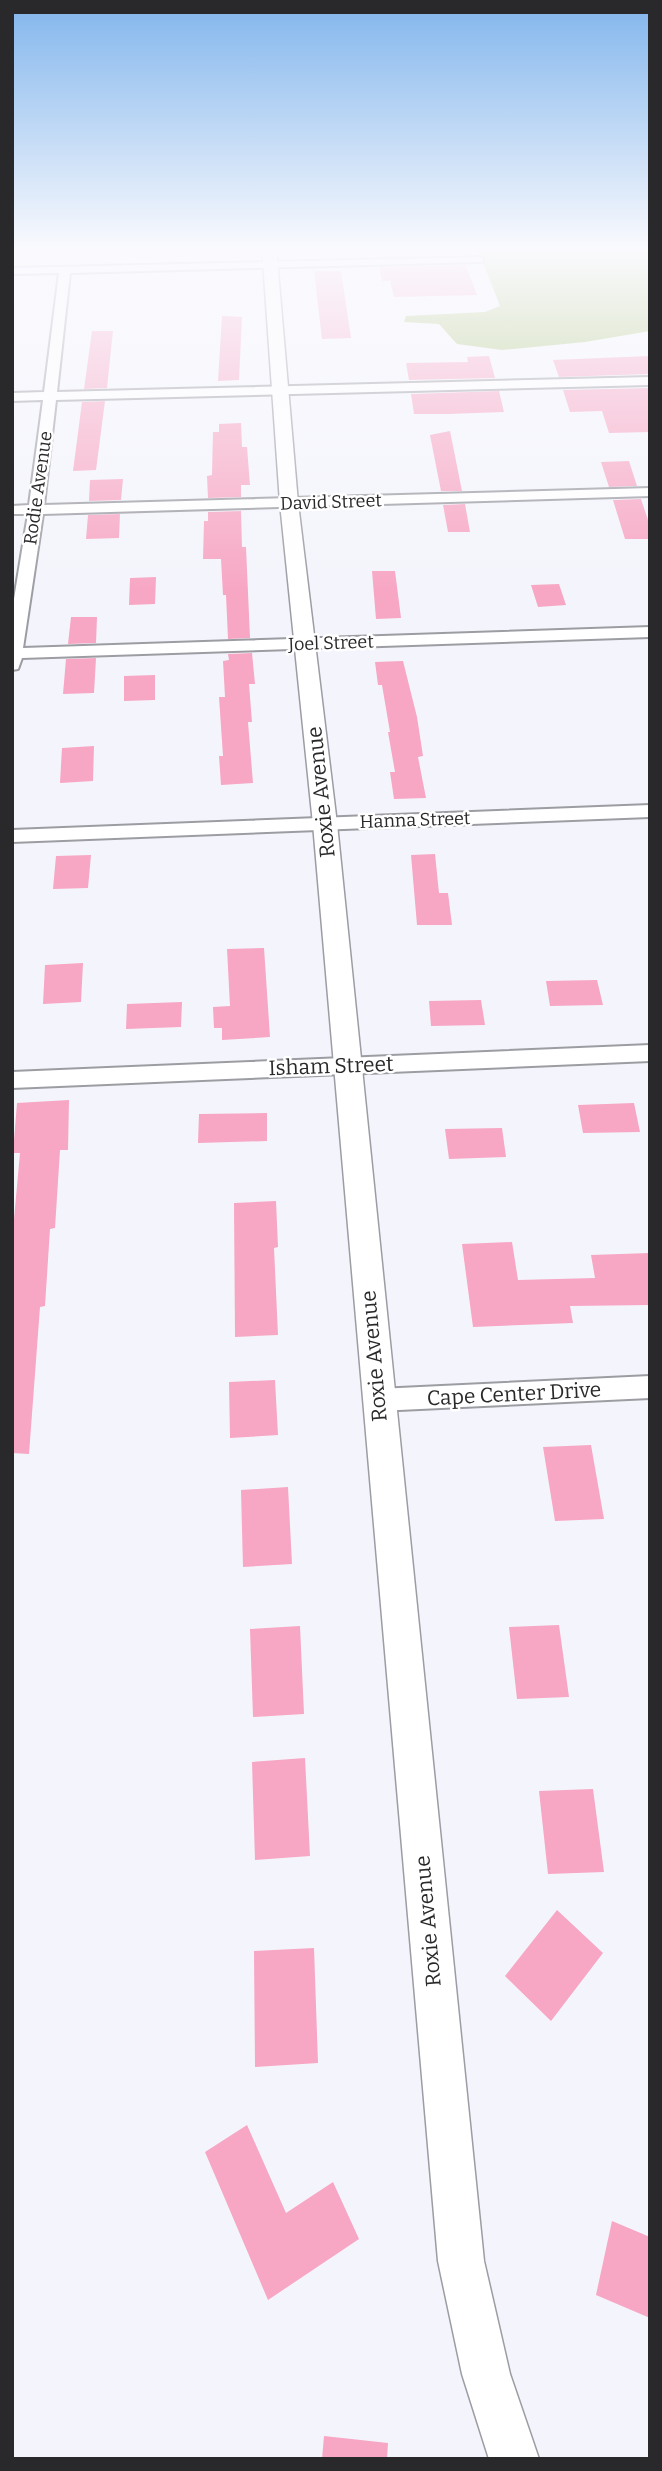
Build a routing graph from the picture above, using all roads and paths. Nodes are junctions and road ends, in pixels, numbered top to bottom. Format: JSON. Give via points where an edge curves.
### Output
{"nodes":[{"id":1,"x":54,"y":362,"type":"edge"},
{"id":2,"x":279,"y":362,"type":"edge"},
{"id":3,"x":650,"y":381,"type":"edge"},
{"id":4,"x":282,"y":390,"type":"junction"},
{"id":5,"x":50,"y":396,"type":"junction"},
{"id":6,"x":12,"y":397,"type":"edge"},
{"id":7,"x":650,"y":492,"type":"edge"},
{"id":8,"x":289,"y":503,"type":"junction"},
{"id":9,"x":12,"y":510,"type":"edge"},
{"id":10,"x":36,"y":510,"type":"junction"},
{"id":11,"x":650,"y":632,"type":"edge"},
{"id":12,"x":305,"y":644,"type":"junction"},
{"id":13,"x":13,"y":657,"type":"edge"},
{"id":14,"x":650,"y":811,"type":"edge"},
{"id":15,"x":325,"y":824,"type":"junction"},
{"id":16,"x":12,"y":836,"type":"edge"},
{"id":17,"x":650,"y":1053,"type":"edge"},
{"id":18,"x":347,"y":1066,"type":"junction"},
{"id":19,"x":12,"y":1080,"type":"edge"},
{"id":20,"x":650,"y":1387,"type":"edge"},
{"id":21,"x":378,"y":1400,"type":"junction"},
{"id":22,"x":514,"y":2459,"type":"edge"}],
"edges":[{"from":1,"to":5,"type":"street","name":"Rodie Avenue"},
{"from":2,"to":4,"type":"street","name":"Roxie Avenue"},
{"from":3,"to":4,"type":"street"},
{"from":4,"to":5,"type":"street"},
{"from":4,"to":8,"type":"street","name":"Roxie Avenue"},
{"from":5,"to":6,"type":"street"},
{"from":5,"to":10,"type":"street","name":"Rodie Avenue"},
{"from":7,"to":8,"type":"street","name":"David Street"},
{"from":8,"to":10,"type":"street","name":"David Street"},
{"from":8,"to":12,"type":"street","name":"Roxie Avenue"},
{"from":9,"to":10,"type":"street","name":"David Street"},
{"from":10,"to":13,"type":"street","name":"Rodie Avenue"},
{"from":11,"to":12,"type":"street","name":"Joel Street"},
{"from":12,"to":13,"type":"street","name":"Joel Street"},
{"from":12,"to":15,"type":"street","name":"Roxie Avenue"},
{"from":14,"to":15,"type":"street","name":"Hanna Street"},
{"from":15,"to":16,"type":"street","name":"Hanna Street"},
{"from":15,"to":18,"type":"street","name":"Roxie Avenue"},
{"from":17,"to":18,"type":"street","name":"Isham Street"},
{"from":18,"to":19,"type":"street","name":"Isham Street"},
{"from":18,"to":21,"type":"street","name":"Roxie Avenue"},
{"from":20,"to":21,"type":"street","name":"Cape Center Drive"},
{"from":21,"to":22,"type":"street","name":"Roxie Avenue","via":[[461,2261],[486,2374]]}]}
